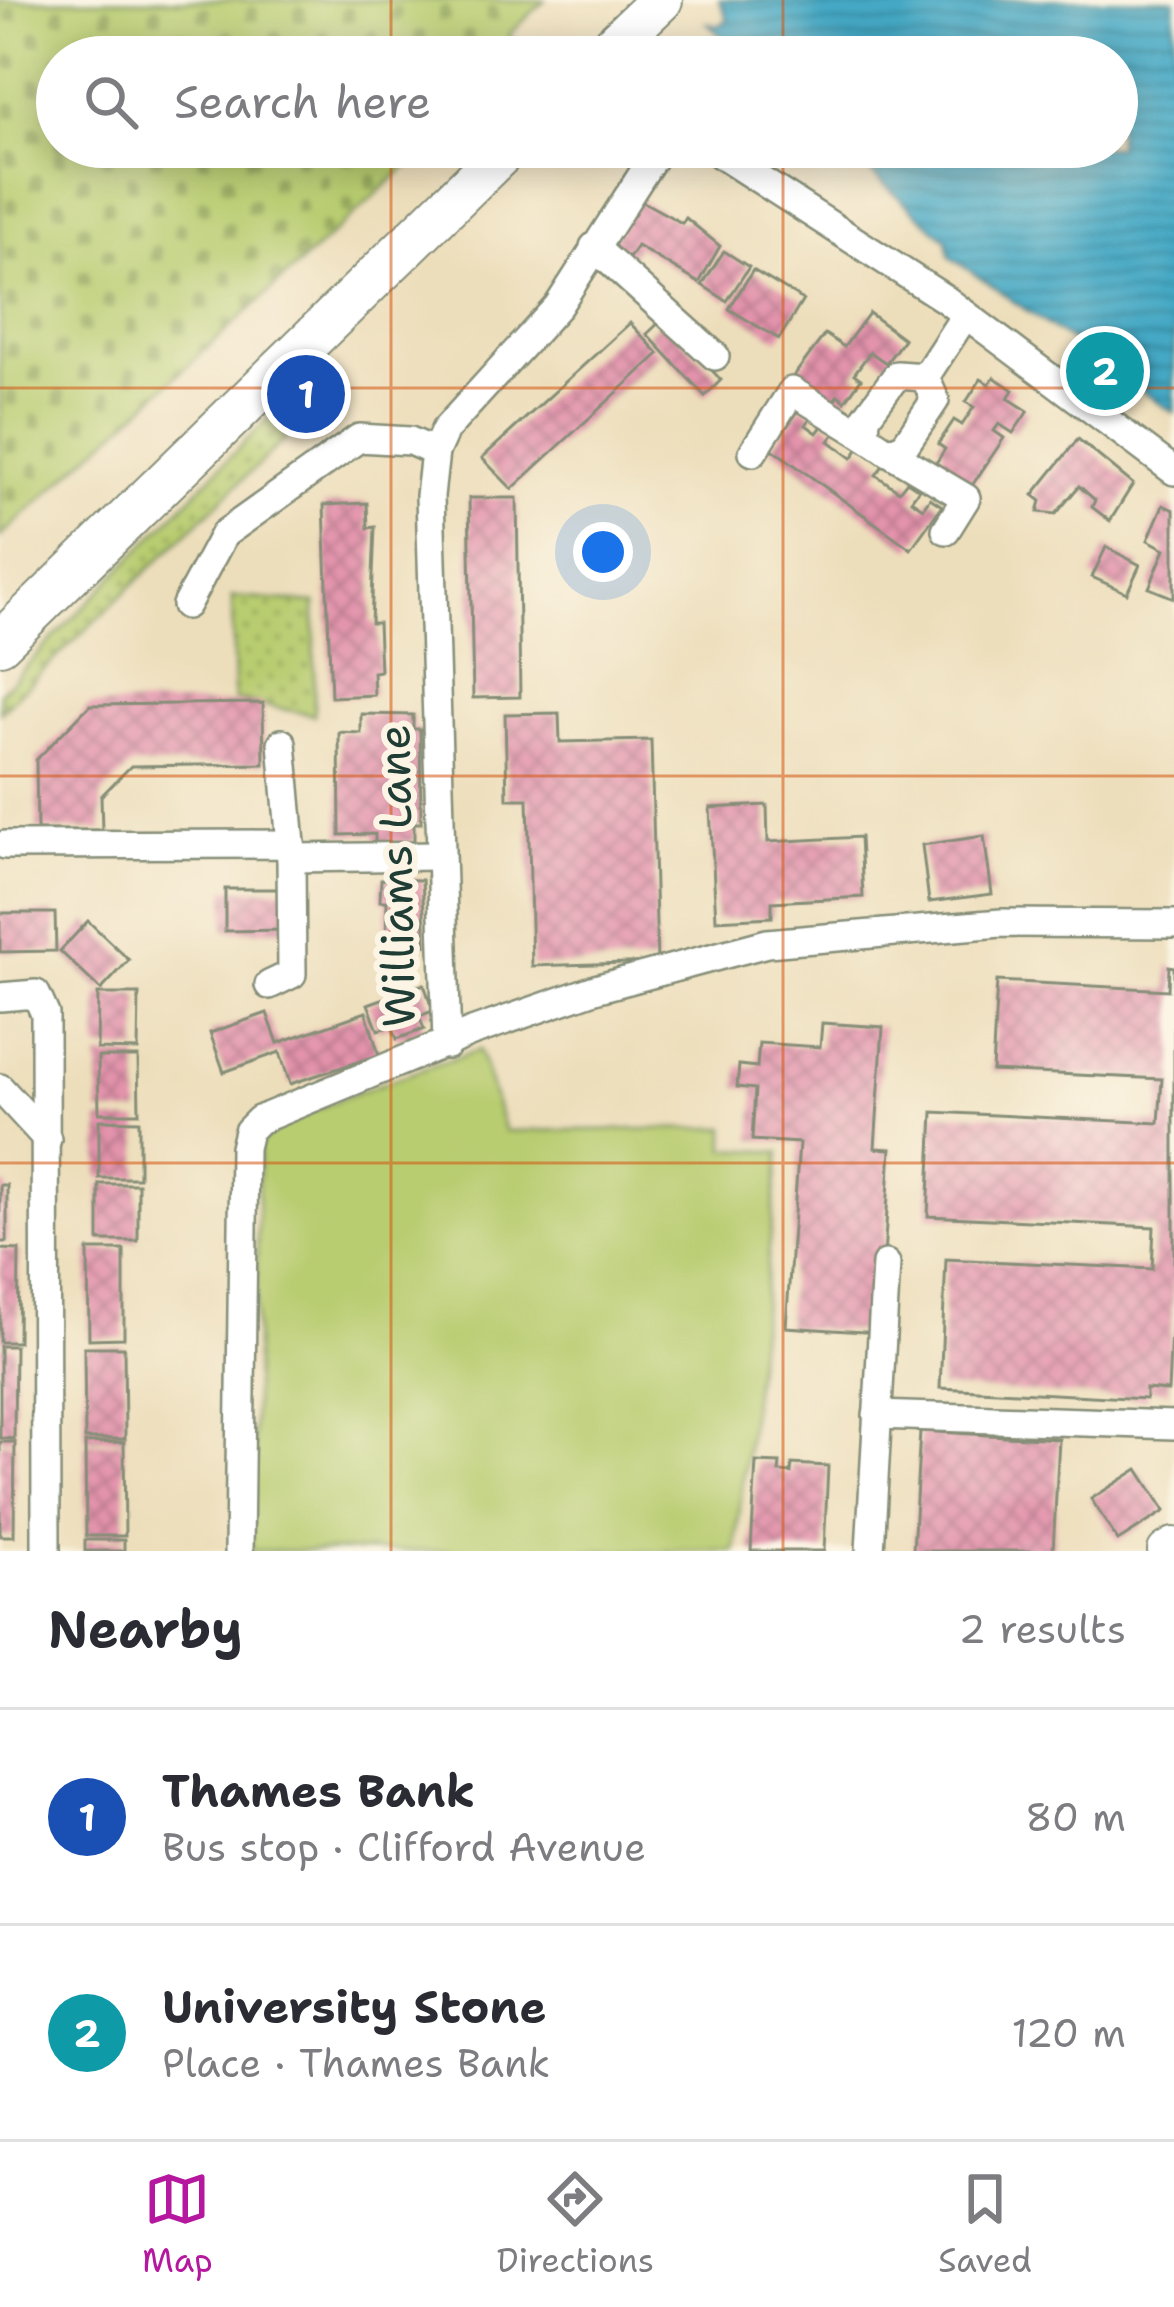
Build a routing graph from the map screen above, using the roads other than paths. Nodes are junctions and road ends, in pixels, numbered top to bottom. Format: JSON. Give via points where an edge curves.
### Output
{"nodes":[{"id":1,"x":661,"y":0,"type":"edge"},
{"id":2,"x":623,"y":36,"type":"edge"},
{"id":3,"x":486,"y":168,"type":"edge"},
{"id":4,"x":646,"y":168,"type":"edge"},
{"id":5,"x":743,"y":168,"type":"edge"},
{"id":6,"x":594,"y":247,"type":"junction"},
{"id":7,"x":964,"y":317,"type":"junction"},
{"id":8,"x":716,"y":356,"type":"dead end"},
{"id":9,"x":925,"y":377,"type":"junction"},
{"id":10,"x":877,"y":444,"type":"junction"},
{"id":11,"x":435,"y":452,"type":"junction"},
{"id":12,"x":753,"y":452,"type":"dead end"},
{"id":13,"x":1174,"y":471,"type":"edge"},
{"id":14,"x":946,"y":530,"type":"dead end"},
{"id":15,"x":186,"y":605,"type":"dead end"},
{"id":16,"x":0,"y":643,"type":"edge"},
{"id":17,"x":283,"y":743,"type":"dead end"},
{"id":18,"x":5,"y":844,"type":"dead end"},
{"id":19,"x":291,"y":851,"type":"junction"},
{"id":20,"x":438,"y":856,"type":"junction"},
{"id":21,"x":1174,"y":923,"type":"edge"},
{"id":22,"x":269,"y":985,"type":"dead end"},
{"id":23,"x":0,"y":998,"type":"edge"},
{"id":24,"x":447,"y":1045,"type":"junction"},
{"id":25,"x":0,"y":1088,"type":"edge"},
{"id":26,"x":47,"y":1139,"type":"junction"},
{"id":27,"x":886,"y":1264,"type":"dead end"},
{"id":28,"x":877,"y":1415,"type":"junction"},
{"id":29,"x":1174,"y":1425,"type":"edge"},
{"id":30,"x":1174,"y":1546,"type":"edge"},
{"id":31,"x":46,"y":1551,"type":"edge"},
{"id":32,"x":239,"y":1551,"type":"edge"},
{"id":33,"x":870,"y":1551,"type":"edge"},
{"id":34,"x":1166,"y":1551,"type":"edge"}],
"edges":[{"from":1,"to":2,"type":"highway"},
{"from":3,"to":16,"type":"highway"},
{"from":4,"to":6,"type":"street"},
{"from":5,"to":7,"type":"street"},
{"from":6,"to":8,"type":"street"},
{"from":6,"to":11,"type":"street","via":[[558,306],[445,430]]},
{"from":7,"to":9,"type":"street"},
{"from":7,"to":13,"type":"street"},
{"from":9,"to":10,"type":"street","via":[[935,400],[905,445]]},
{"from":9,"to":10,"type":"street","via":[[897,375],[866,417]]},
{"from":10,"to":12,"type":"street","via":[[791,391]]},
{"from":10,"to":14,"type":"street","via":[[967,498]]},
{"from":11,"to":15,"type":"street","via":[[410,441],[359,438],[224,533]]},
{"from":11,"to":20,"type":"street","name":"Williams Lane"},
{"from":17,"to":19,"type":"street"},
{"from":18,"to":19,"type":"street"},
{"from":19,"to":20,"type":"street"},
{"from":19,"to":22,"type":"street","via":[[292,974]]},
{"from":20,"to":24,"type":"street","name":"Williams Lane"},
{"from":21,"to":24,"type":"street","via":[[1001,923],[767,943],[596,989]]},
{"from":23,"to":26,"type":"street","via":[[36,994],[45,1014]]},
{"from":24,"to":32,"type":"street","name":"Williams Lane","via":[[248,1130]]},
{"from":25,"to":26,"type":"street"},
{"from":26,"to":31,"type":"street"},
{"from":27,"to":28,"type":"street"},
{"from":28,"to":29,"type":"street"},
{"from":28,"to":33,"type":"street"},
{"from":30,"to":34,"type":"main road"}]}
